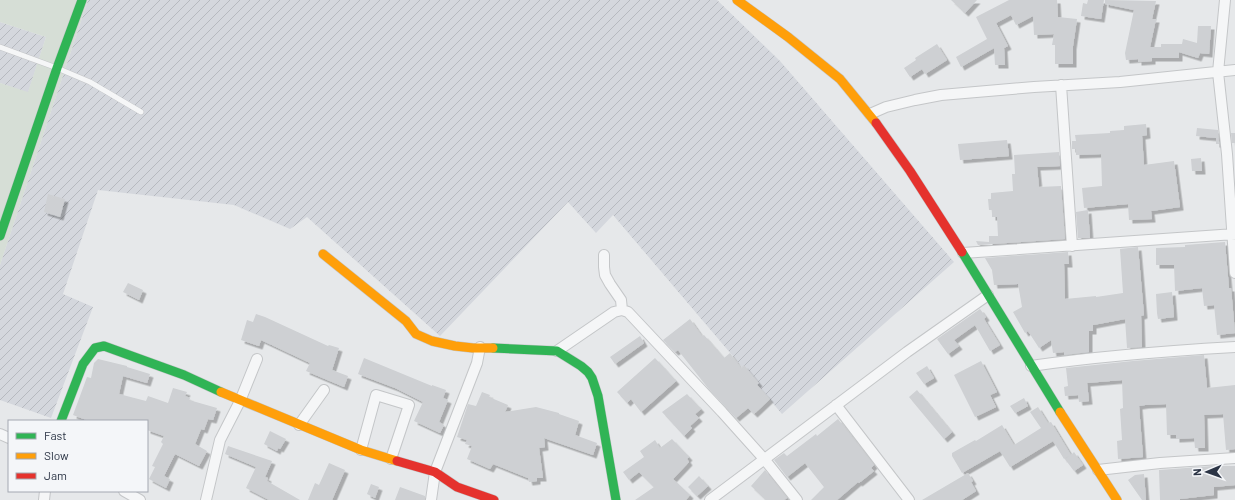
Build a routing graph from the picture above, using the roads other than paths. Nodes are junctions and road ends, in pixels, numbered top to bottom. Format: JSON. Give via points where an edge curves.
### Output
{"nodes":[{"id":1,"x":82,"y":0,"type":"edge"},
{"id":2,"x":737,"y":0,"type":"edge"},
{"id":3,"x":1225,"y":0,"type":"edge"},
{"id":4,"x":0,"y":47,"type":"edge"},
{"id":5,"x":57,"y":68,"type":"junction"},
{"id":6,"x":1235,"y":70,"type":"edge"},
{"id":7,"x":1218,"y":72,"type":"junction"},
{"id":8,"x":1061,"y":85,"type":"junction"},
{"id":9,"x":141,"y":112,"type":"dead end"},
{"id":10,"x":870,"y":114,"type":"junction"},
{"id":11,"x":1234,"y":234,"type":"edge"},
{"id":12,"x":0,"y":236,"type":"edge"},
{"id":13,"x":1072,"y":246,"type":"junction"},
{"id":14,"x":963,"y":253,"type":"junction"},
{"id":15,"x":323,"y":254,"type":"dead end"},
{"id":16,"x":604,"y":255,"type":"dead end"},
{"id":17,"x":1235,"y":273,"type":"edge"},
{"id":18,"x":988,"y":295,"type":"junction"},
{"id":19,"x":622,"y":310,"type":"junction"},
{"id":20,"x":1235,"y":346,"type":"edge"},
{"id":21,"x":480,"y":347,"type":"junction"},
{"id":22,"x":557,"y":351,"type":"junction"},
{"id":23,"x":257,"y":359,"type":"dead end"},
{"id":24,"x":1031,"y":366,"type":"junction"},
{"id":25,"x":324,"y":390,"type":"dead end"},
{"id":26,"x":240,"y":401,"type":"junction"},
{"id":27,"x":836,"y":404,"type":"junction"},
{"id":28,"x":61,"y":420,"type":"edge"},
{"id":29,"x":299,"y":425,"type":"junction"},
{"id":30,"x":361,"y":450,"type":"junction"},
{"id":31,"x":1235,"y":458,"type":"edge"},
{"id":32,"x":391,"y":459,"type":"junction"},
{"id":33,"x":764,"y":460,"type":"junction"},
{"id":34,"x":1098,"y":470,"type":"junction"},
{"id":35,"x":435,"y":472,"type":"junction"},
{"id":36,"x":126,"y":492,"type":"edge"},
{"id":37,"x":140,"y":500,"type":"edge"},
{"id":38,"x":206,"y":500,"type":"edge"},
{"id":39,"x":431,"y":500,"type":"edge"},
{"id":40,"x":494,"y":500,"type":"edge"},
{"id":41,"x":616,"y":500,"type":"edge"},
{"id":42,"x":710,"y":500,"type":"edge"},
{"id":43,"x":797,"y":500,"type":"edge"},
{"id":44,"x":909,"y":500,"type":"edge"},
{"id":45,"x":1117,"y":500,"type":"edge"}],
"edges":[{"from":1,"to":5,"type":"street"},
{"from":2,"to":10,"type":"street","via":[[840,79]]},
{"from":3,"to":7,"type":"street"},
{"from":4,"to":5,"type":"lane"},
{"from":5,"to":9,"type":"lane","via":[[90,82]]},
{"from":5,"to":12,"type":"street"},
{"from":6,"to":7,"type":"street"},
{"from":7,"to":8,"type":"street"},
{"from":7,"to":11,"type":"street"},
{"from":8,"to":10,"type":"street","via":[[941,95],[886,107]]},
{"from":8,"to":13,"type":"street"},
{"from":10,"to":14,"type":"street"},
{"from":11,"to":13,"type":"street"},
{"from":11,"to":17,"type":"street"},
{"from":13,"to":14,"type":"street"},
{"from":14,"to":18,"type":"street"},
{"from":15,"to":21,"type":"street","via":[[406,321],[416,334],[455,346]]},
{"from":16,"to":19,"type":"street","via":[[605,274],[621,300]]},
{"from":18,"to":24,"type":"street"},
{"from":18,"to":27,"type":"street"},
{"from":19,"to":22,"type":"street","via":[[610,315]]},
{"from":19,"to":33,"type":"street","via":[[628,312]]},
{"from":20,"to":24,"type":"street","via":[[1143,352]]},
{"from":21,"to":22,"type":"street"},
{"from":21,"to":35,"type":"street","via":[[478,363]]},
{"from":22,"to":41,"type":"street","via":[[581,366],[592,378],[598,396]]},
{"from":23,"to":26,"type":"street"},
{"from":24,"to":34,"type":"street"},
{"from":25,"to":29,"type":"street"},
{"from":26,"to":28,"type":"street","via":[[184,375],[104,346],[95,348],[83,364]]},
{"from":26,"to":29,"type":"street"},
{"from":26,"to":38,"type":"street","via":[[220,440]]},
{"from":27,"to":33,"type":"street"},
{"from":27,"to":44,"type":"street"},
{"from":29,"to":30,"type":"street"},
{"from":30,"to":32,"type":"street"},
{"from":30,"to":32,"type":"street","via":[[376,395],[409,405]]},
{"from":31,"to":34,"type":"street"},
{"from":32,"to":35,"type":"street"},
{"from":33,"to":42,"type":"street"},
{"from":33,"to":43,"type":"street"},
{"from":34,"to":45,"type":"street"},
{"from":35,"to":39,"type":"street"},
{"from":35,"to":40,"type":"street","via":[[457,487]]},
{"from":36,"to":37,"type":"street"}]}
